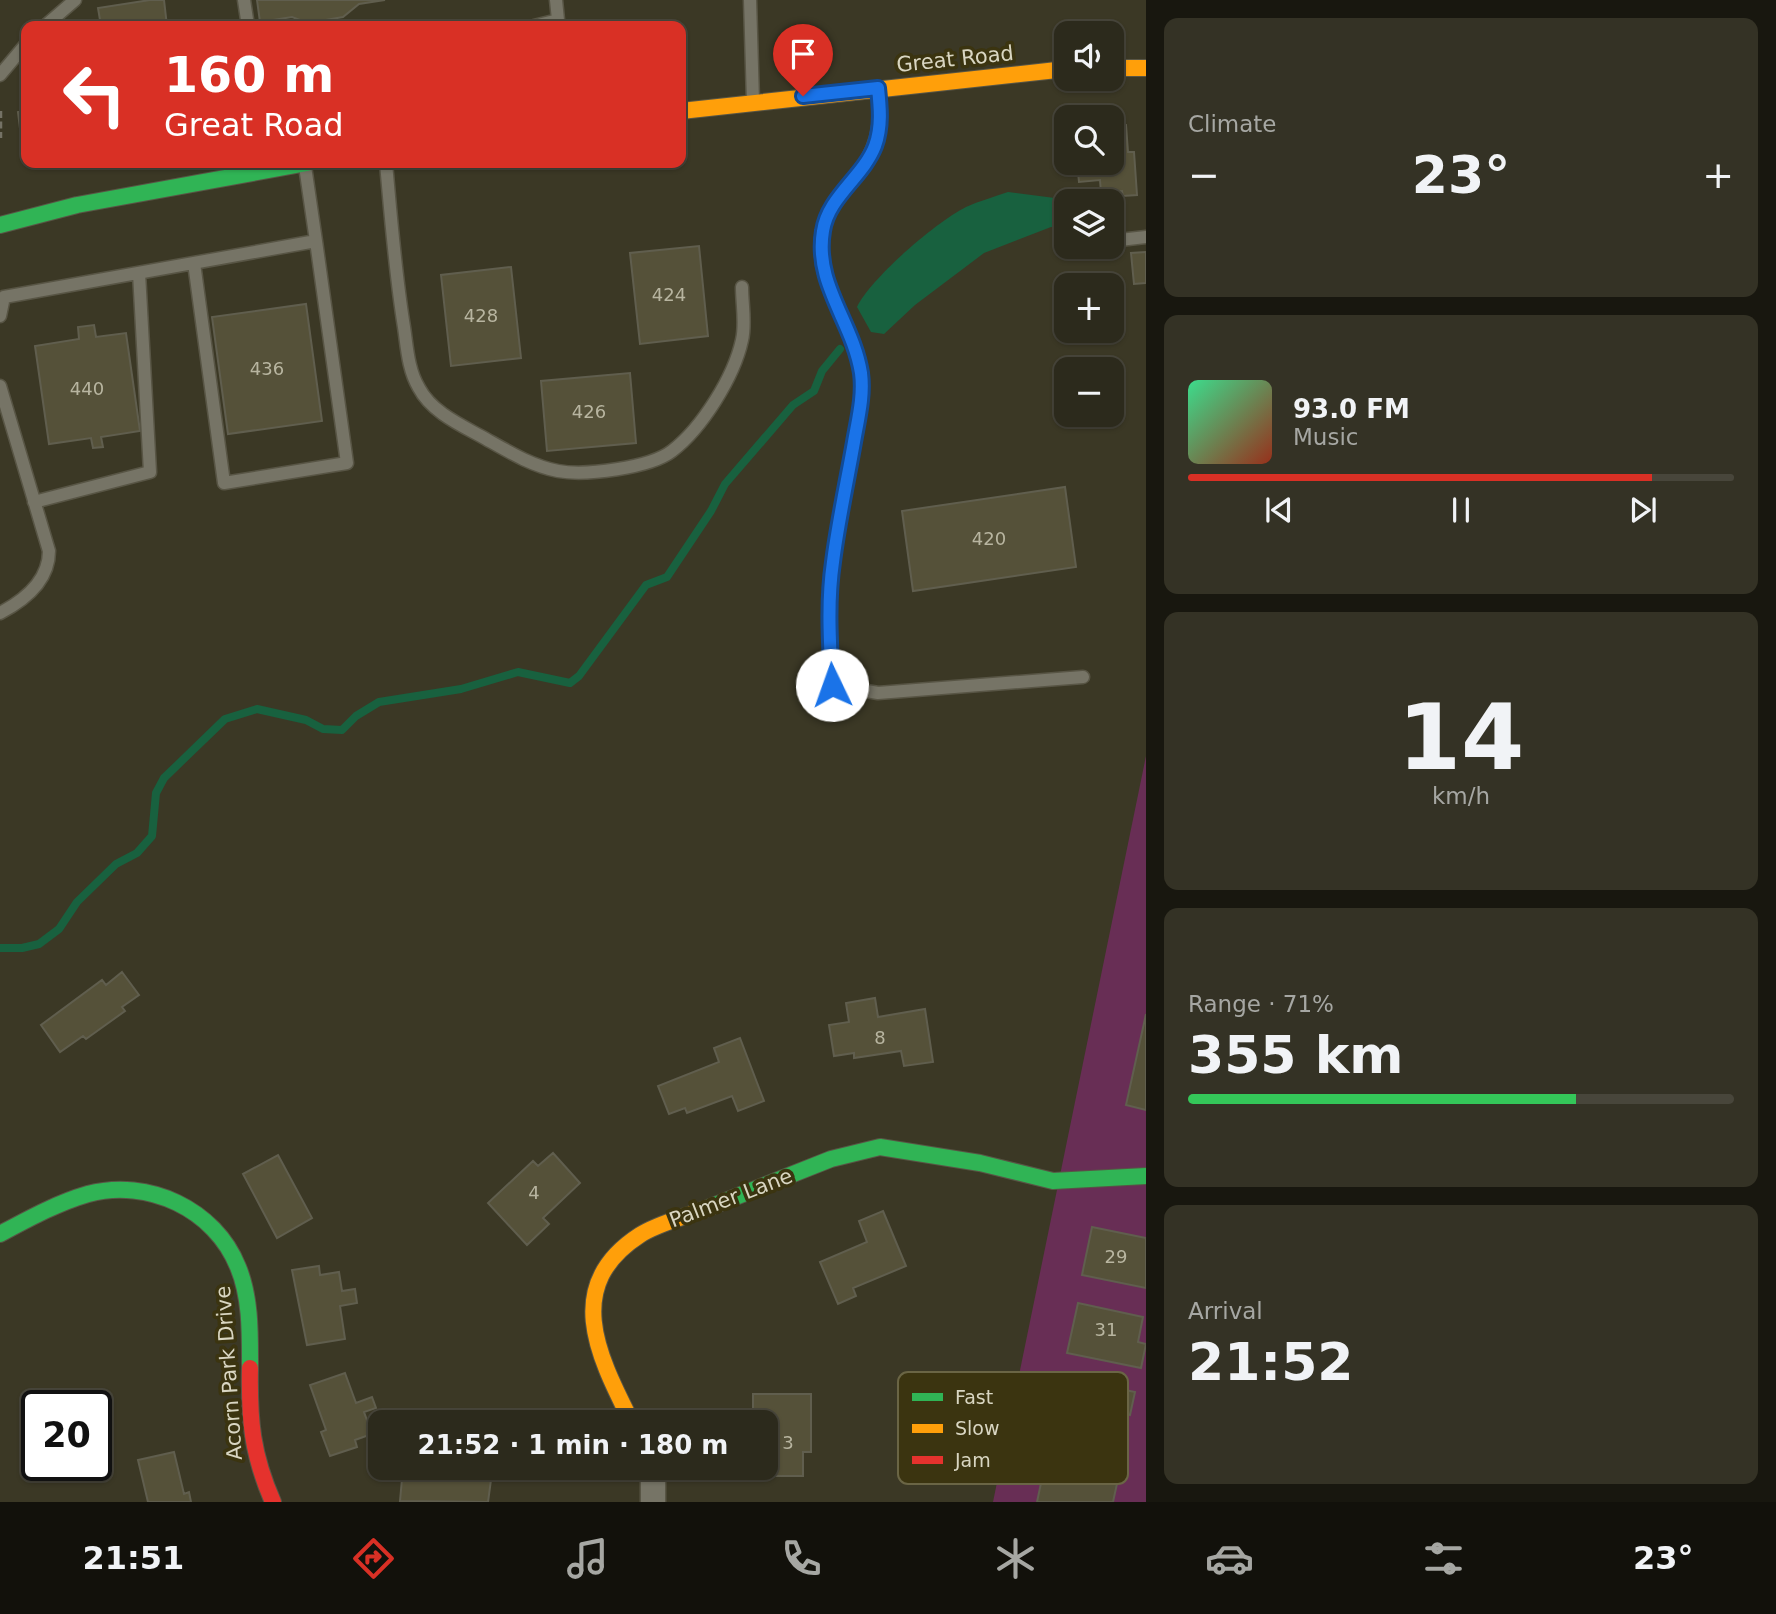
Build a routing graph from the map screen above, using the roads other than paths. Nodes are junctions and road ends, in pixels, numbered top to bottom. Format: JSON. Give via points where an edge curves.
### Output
{"nodes":[{"id":1,"x":75,"y":0,"type":"edge"},
{"id":2,"x":244,"y":0,"type":"edge"},
{"id":3,"x":556,"y":0,"type":"edge"},
{"id":4,"x":750,"y":0,"type":"edge"},
{"id":5,"x":51,"y":21,"type":"edge"},
{"id":6,"x":247,"y":21,"type":"edge"},
{"id":7,"x":554,"y":21,"type":"edge"},
{"id":8,"x":21,"y":50,"type":"edge"},
{"id":9,"x":1124,"y":68,"type":"edge"},
{"id":10,"x":1146,"y":68,"type":"edge"},
{"id":11,"x":1054,"y":70,"type":"edge"},
{"id":12,"x":0,"y":75,"type":"edge"},
{"id":13,"x":878,"y":88,"type":"junction"},
{"id":14,"x":754,"y":102,"type":"junction"},
{"id":15,"x":686,"y":110,"type":"edge"},
{"id":16,"x":261,"y":168,"type":"edge"},
{"id":17,"x":307,"y":168,"type":"edge"},
{"id":18,"x":386,"y":168,"type":"edge"},
{"id":19,"x":0,"y":225,"type":"edge"},
{"id":20,"x":1146,"y":237,"type":"edge"},
{"id":21,"x":1124,"y":240,"type":"edge"},
{"id":22,"x":316,"y":241,"type":"junction"},
{"id":23,"x":194,"y":263,"type":"junction"},
{"id":24,"x":139,"y":273,"type":"junction"},
{"id":25,"x":742,"y":287,"type":"dead end"},
{"id":26,"x":2,"y":294,"type":"edge"},
{"id":27,"x":0,"y":316,"type":"edge"},
{"id":28,"x":0,"y":386,"type":"edge"},
{"id":29,"x":34,"y":502,"type":"junction"},
{"id":30,"x":0,"y":613,"type":"edge"},
{"id":31,"x":1083,"y":677,"type":"dead end"},
{"id":32,"x":1146,"y":1176,"type":"edge"},
{"id":33,"x":0,"y":1234,"type":"edge"},
{"id":34,"x":625,"y":1410,"type":"edge"},
{"id":35,"x":653,"y":1480,"type":"edge"},
{"id":36,"x":273,"y":1502,"type":"edge"},
{"id":37,"x":653,"y":1502,"type":"edge"}],
"edges":[{"from":1,"to":5,"type":"lane"},
{"from":2,"to":6,"type":"lane"},
{"from":3,"to":7,"type":"lane","via":[[558,20]]},
{"from":4,"to":14,"type":"lane"},
{"from":8,"to":12,"type":"lane"},
{"from":9,"to":10,"type":"street"},
{"from":11,"to":13,"type":"street","name":"Great Road"},
{"from":13,"to":14,"type":"street","name":"Great Road"},
{"from":13,"to":31,"type":"lane","via":[[880,125],[875,145],[830,212],[821,248],[826,285],[852,335],[861,375],[829,604],[832,685],[855,691],[900,692]]},
{"from":14,"to":15,"type":"street","name":"Great Road"},
{"from":16,"to":19,"type":"street"},
{"from":17,"to":22,"type":"lane"},
{"from":18,"to":25,"type":"lane","via":[[397,283],[411,368],[419,389],[452,420],[527,462],[560,471],[601,471],[645,463],[671,452],[729,379],[743,338]]},
{"from":20,"to":21,"type":"lane"},
{"from":22,"to":23,"type":"lane"},
{"from":22,"to":23,"type":"lane","via":[[347,463],[224,483]]},
{"from":23,"to":24,"type":"lane"},
{"from":24,"to":26,"type":"lane"},
{"from":24,"to":29,"type":"lane","via":[[150,472]]},
{"from":26,"to":27,"type":"lane"},
{"from":28,"to":29,"type":"lane"},
{"from":29,"to":30,"type":"lane","via":[[49,564],[37,586]]},
{"from":32,"to":34,"type":"street","name":"Palmer Lane","via":[[1063,1181],[880,1147],[831,1159],[640,1234],[604,1266],[591,1312],[600,1360]]},
{"from":33,"to":36,"type":"street","name":"Acorn Park Drive","via":[[99,1189],[123,1189],[175,1201],[217,1231],[242,1270],[250,1322],[253,1452]]},
{"from":35,"to":37,"type":"street"}]}
